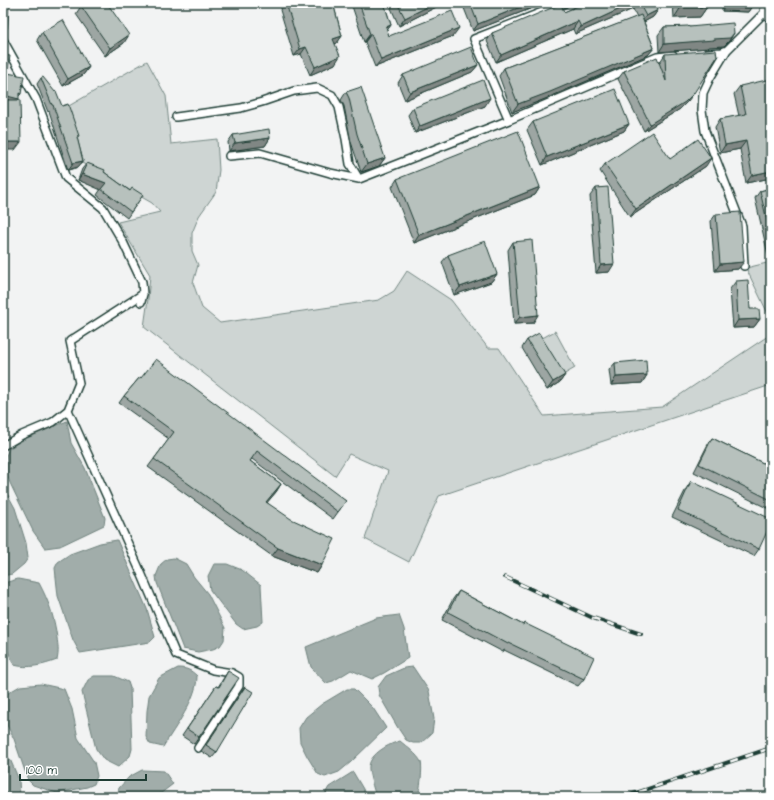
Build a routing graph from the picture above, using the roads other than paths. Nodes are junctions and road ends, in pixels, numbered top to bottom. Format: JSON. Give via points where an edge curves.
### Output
{"nodes":[{"id":1,"x":4,"y":3,"type":"edge"},
{"id":2,"x":565,"y":3,"type":"edge"},
{"id":3,"x":765,"y":3,"type":"edge"},
{"id":4,"x":764,"y":13,"type":"junction"},
{"id":5,"x":3,"y":19,"type":"edge"},
{"id":6,"x":771,"y":19,"type":"edge"},
{"id":7,"x":3,"y":26,"type":"edge"},
{"id":8,"x":3,"y":40,"type":"edge"},
{"id":9,"x":727,"y":50,"type":"junction"},
{"id":10,"x":700,"y":53,"type":"edge"},
{"id":11,"x":679,"y":55,"type":"edge"},
{"id":12,"x":176,"y":117,"type":"dead end"},
{"id":13,"x":508,"y":120,"type":"junction"},
{"id":14,"x":229,"y":156,"type":"dead end"},
{"id":15,"x":359,"y":179,"type":"junction"},
{"id":16,"x":744,"y":266,"type":"edge"},
{"id":17,"x":143,"y":294,"type":"junction"},
{"id":18,"x":141,"y":302,"type":"dead end"},
{"id":19,"x":68,"y":410,"type":"junction"},
{"id":20,"x":3,"y":446,"type":"edge"},
{"id":21,"x":198,"y":748,"type":"dead end"}],
"edges":[{"from":1,"to":5,"type":"street"},
{"from":2,"to":13,"type":"street","via":[[474,39]]},
{"from":3,"to":4,"type":"street"},
{"from":4,"to":6,"type":"street"},
{"from":4,"to":9,"type":"street"},
{"from":5,"to":7,"type":"street"},
{"from":8,"to":17,"type":"street","via":[[36,99],[66,178],[103,208],[142,282]]},
{"from":9,"to":10,"type":"street"},
{"from":9,"to":16,"type":"street","via":[[703,93],[702,110],[705,131],[742,226]]},
{"from":11,"to":13,"type":"street","via":[[658,56]]},
{"from":12,"to":15,"type":"street","via":[[242,108],[294,90],[317,88],[332,95],[339,107],[350,164]]},
{"from":13,"to":15,"type":"street"},
{"from":14,"to":15,"type":"street","via":[[260,153],[330,174]]},
{"from":17,"to":18,"type":"street"},
{"from":17,"to":19,"type":"street","via":[[70,341],[79,383]]},
{"from":19,"to":20,"type":"street","via":[[53,422]]},
{"from":19,"to":21,"type":"street","via":[[176,655],[239,677],[239,686]]}]}
